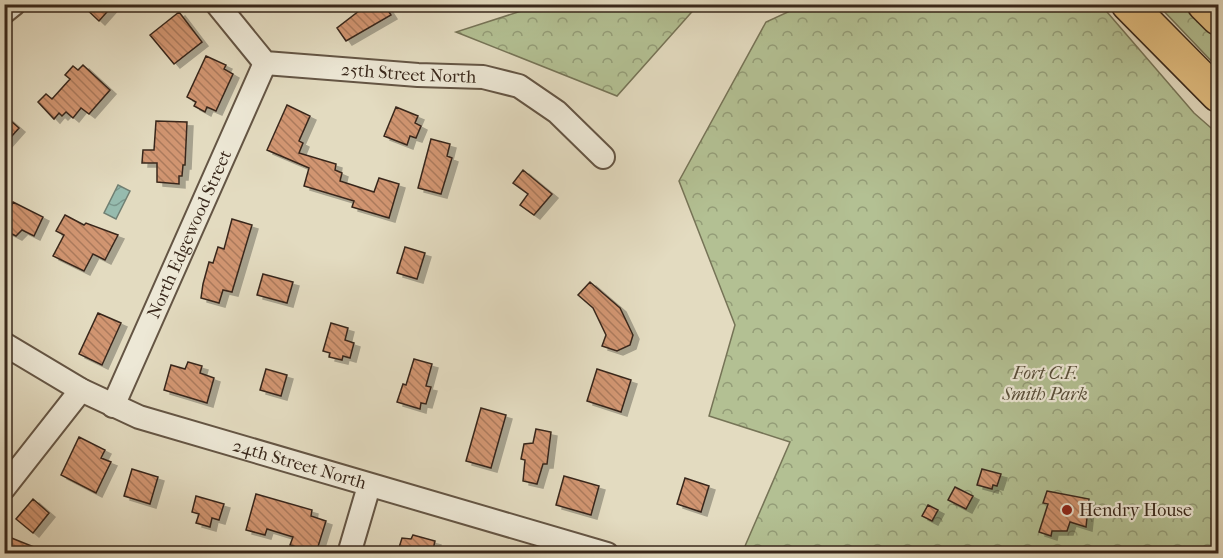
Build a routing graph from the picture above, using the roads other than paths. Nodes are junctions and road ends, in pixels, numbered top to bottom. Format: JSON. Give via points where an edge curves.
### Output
{"nodes":[{"id":1,"x":14,"y":4,"type":"edge"},
{"id":2,"x":217,"y":4,"type":"edge"},
{"id":3,"x":1128,"y":4,"type":"edge"},
{"id":4,"x":1204,"y":4,"type":"edge"},
{"id":5,"x":4,"y":12,"type":"edge"},
{"id":6,"x":1218,"y":18,"type":"edge"},
{"id":7,"x":265,"y":63,"type":"junction"},
{"id":8,"x":1218,"y":95,"type":"edge"},
{"id":9,"x":603,"y":157,"type":"dead end"},
{"id":10,"x":4,"y":345,"type":"edge"},
{"id":11,"x":81,"y":390,"type":"junction"},
{"id":12,"x":113,"y":406,"type":"junction"},
{"id":13,"x":369,"y":486,"type":"junction"},
{"id":14,"x":4,"y":488,"type":"edge"},
{"id":15,"x":349,"y":554,"type":"edge"},
{"id":16,"x":607,"y":554,"type":"edge"}],
"edges":[{"from":1,"to":5,"type":"street"},
{"from":2,"to":7,"type":"street"},
{"from":3,"to":8,"type":"highway"},
{"from":4,"to":6,"type":"highway"},
{"from":7,"to":9,"type":"street","name":"25th Street North","via":[[483,77],[519,86],[557,112]]},
{"from":7,"to":12,"type":"street","name":"North Edgewood Street"},
{"from":10,"to":11,"type":"street","name":"24th Street North"},
{"from":11,"to":12,"type":"street","name":"24th Street North"},
{"from":11,"to":14,"type":"street"},
{"from":12,"to":13,"type":"street","name":"24th Street North"},
{"from":13,"to":15,"type":"street"},
{"from":13,"to":16,"type":"street","name":"24th Street North"}]}
